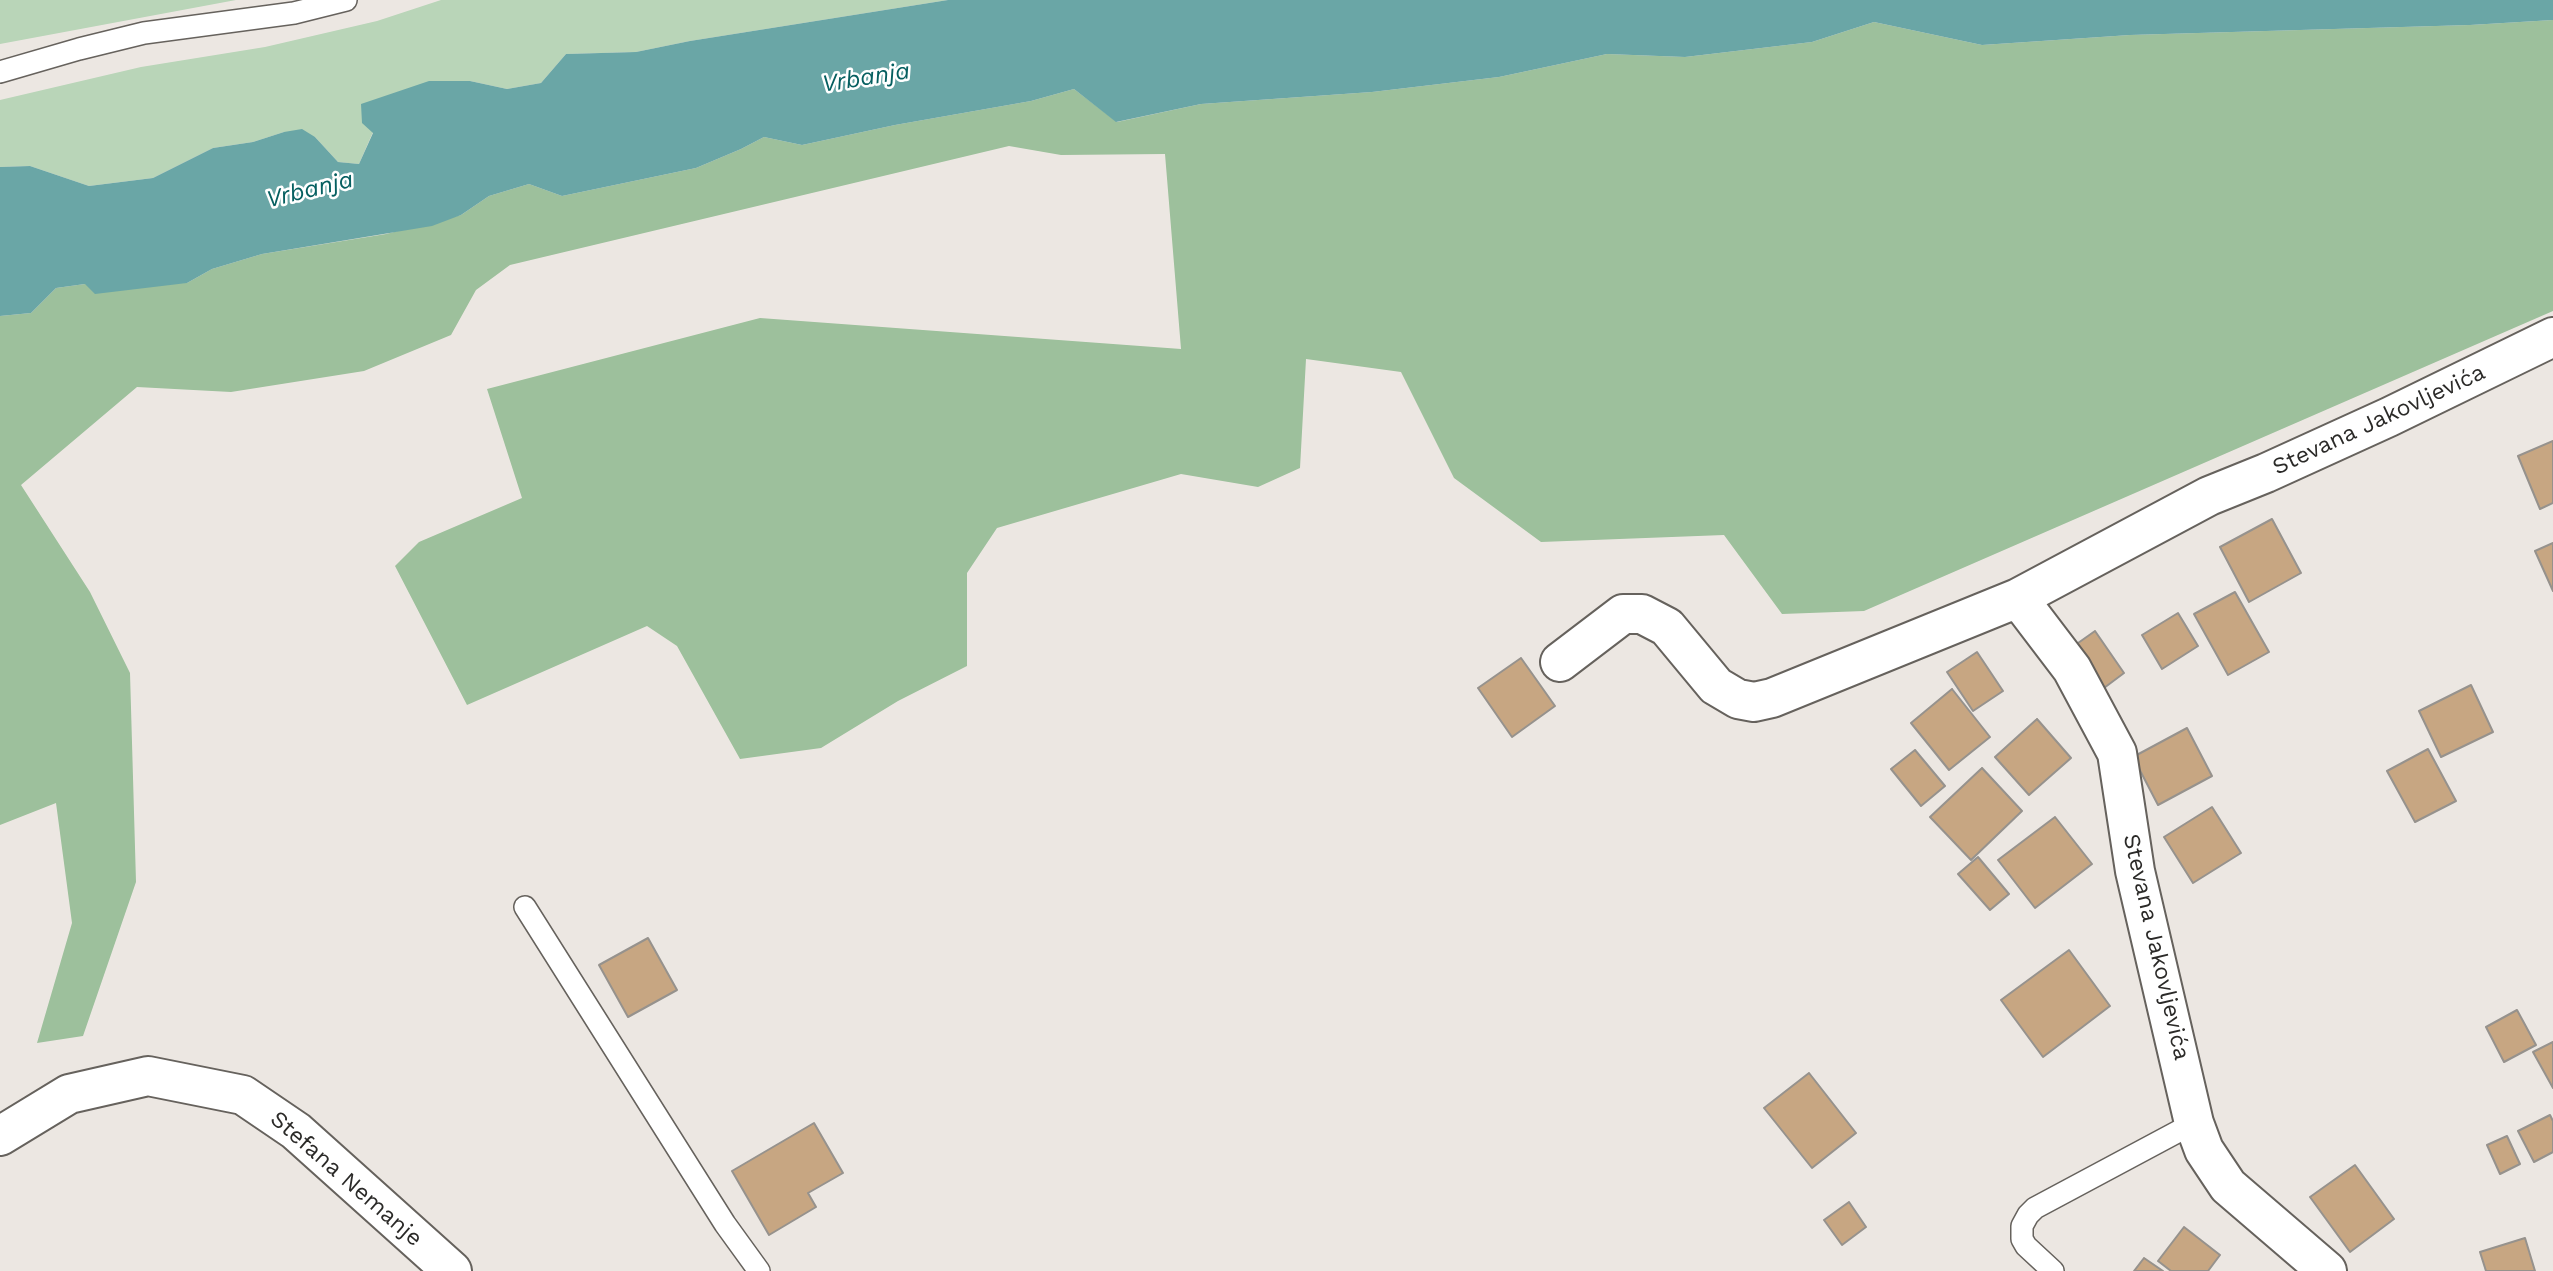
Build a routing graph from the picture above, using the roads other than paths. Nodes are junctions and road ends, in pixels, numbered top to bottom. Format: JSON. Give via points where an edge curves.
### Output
{"nodes":[{"id":1,"x":346,"y":0,"type":"edge"},
{"id":2,"x":0,"y":72,"type":"edge"},
{"id":3,"x":2553,"y":337,"type":"edge"},
{"id":4,"x":2018,"y":598,"type":"junction"},
{"id":5,"x":1560,"y":662,"type":"dead end"},
{"id":6,"x":525,"y":907,"type":"dead end"},
{"id":7,"x":2194,"y":1123,"type":"junction"},
{"id":8,"x":0,"y":1136,"type":"edge"},
{"id":9,"x":452,"y":1271,"type":"edge"},
{"id":10,"x":759,"y":1271,"type":"edge"},
{"id":11,"x":2053,"y":1271,"type":"edge"},
{"id":12,"x":2327,"y":1271,"type":"edge"}],
"edges":[{"from":1,"to":2,"type":"lane","via":[[294,13],[144,33]]},
{"from":3,"to":4,"type":"street","name":"Stevana Jakovljevića","via":[[2389,417],[2209,496]]},
{"from":4,"to":5,"type":"street","name":"Stevana Jakovljevića","via":[[1754,702],[1716,686],[1667,626],[1642,614],[1623,614]]},
{"from":4,"to":7,"type":"street","name":"Stevana Jakovljevića","via":[[2072,669],[2117,753],[2136,871]]},
{"from":6,"to":10,"type":"lane"},
{"from":7,"to":11,"type":"lane","via":[[2028,1215],[2022,1239]]},
{"from":7,"to":12,"type":"street","name":"Stevana Jakovljevića","via":[[2204,1150],[2228,1186]]},
{"from":8,"to":9,"type":"street","name":"Stefana Nemanje","via":[[69,1094],[148,1076],[243,1095],[296,1132]]}]}
